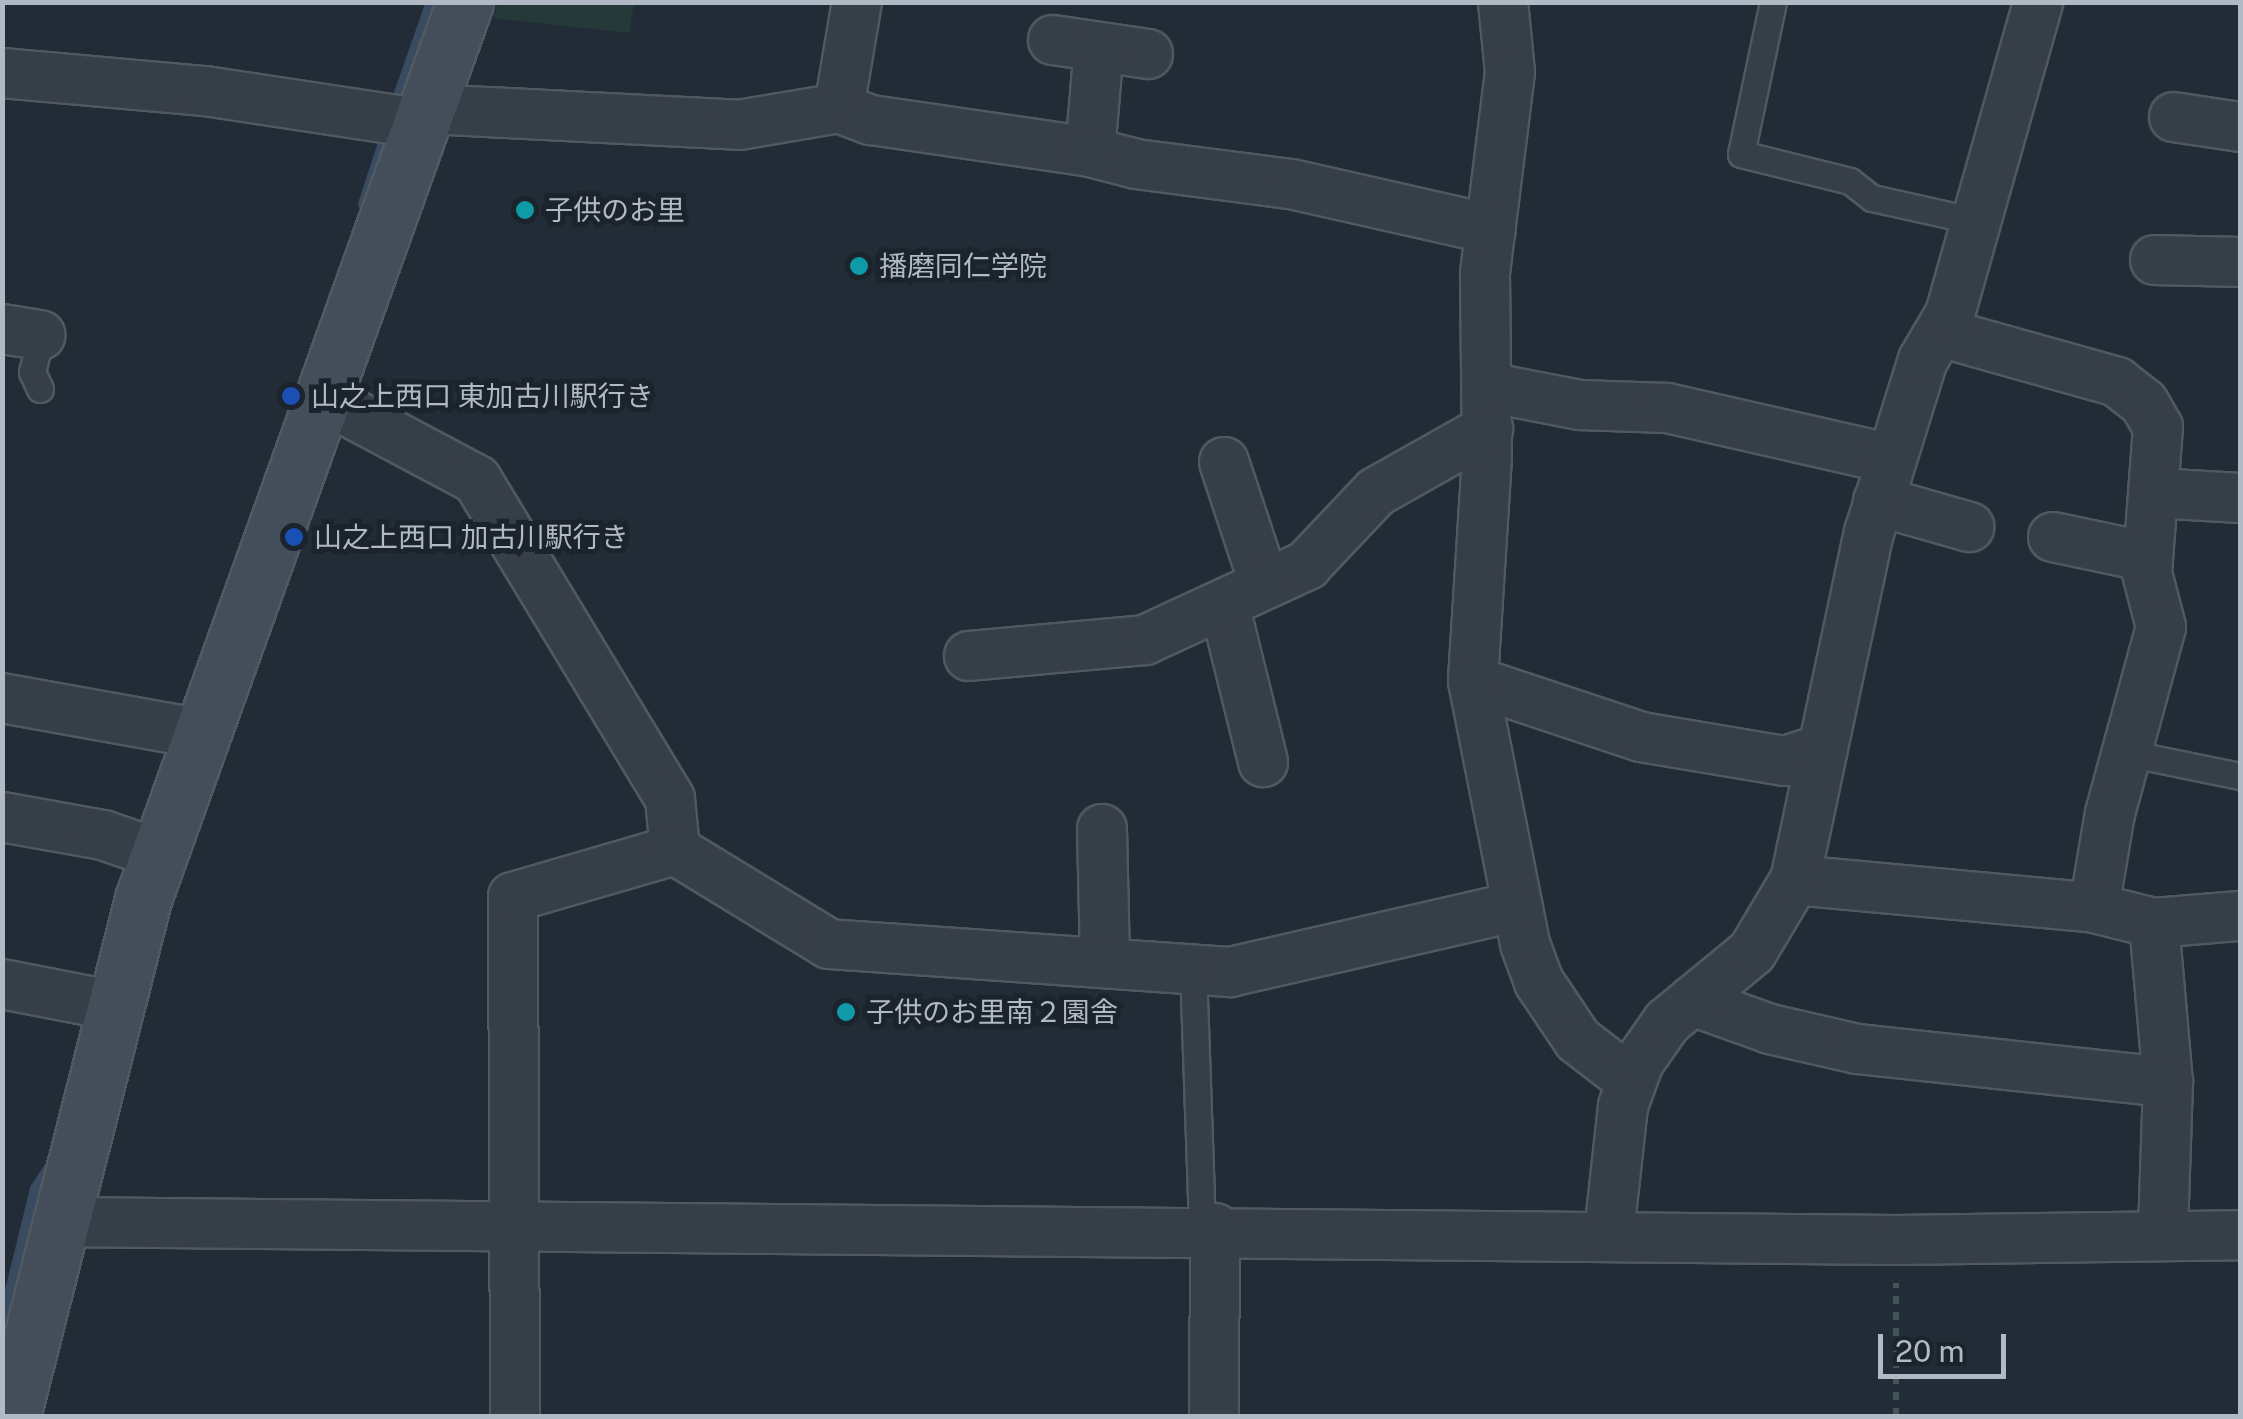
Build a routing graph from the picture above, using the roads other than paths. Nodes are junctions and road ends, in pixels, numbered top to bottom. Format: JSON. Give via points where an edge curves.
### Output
{"nodes":[{"id":1,"x":465,"y":2,"type":"edge"},
{"id":2,"x":857,"y":2,"type":"edge"},
{"id":3,"x":1503,"y":2,"type":"edge"},
{"id":4,"x":1773,"y":2,"type":"edge"},
{"id":5,"x":2038,"y":2,"type":"edge"},
{"id":6,"x":1052,"y":40,"type":"dead end"},
{"id":7,"x":1099,"y":47,"type":"junction"},
{"id":8,"x":1148,"y":54,"type":"dead end"},
{"id":9,"x":2,"y":72,"type":"edge"},
{"id":10,"x":840,"y":108,"type":"junction"},
{"id":11,"x":425,"y":116,"type":"junction"},
{"id":12,"x":2174,"y":117,"type":"dead end"},
{"id":13,"x":2240,"y":128,"type":"edge"},
{"id":14,"x":1090,"y":152,"type":"junction"},
{"id":15,"x":1976,"y":221,"type":"junction"},
{"id":16,"x":1491,"y":229,"type":"junction"},
{"id":17,"x":2155,"y":260,"type":"dead end"},
{"id":18,"x":2240,"y":262,"type":"edge"},
{"id":19,"x":22,"y":332,"type":"edge"},
{"id":20,"x":1942,"y":333,"type":"junction"},
{"id":21,"x":40,"y":389,"type":"dead end"},
{"id":22,"x":323,"y":398,"type":"junction"},
{"id":23,"x":1487,"y":408,"type":"junction"},
{"id":24,"x":1224,"y":462,"type":"dead end"},
{"id":25,"x":1885,"y":480,"type":"junction"},
{"id":26,"x":2155,"y":493,"type":"junction"},
{"id":27,"x":2240,"y":498,"type":"edge"},
{"id":28,"x":1969,"y":527,"type":"dead end"},
{"id":29,"x":2053,"y":537,"type":"dead end"},
{"id":30,"x":2148,"y":558,"type":"junction"},
{"id":31,"x":1244,"y":594,"type":"junction"},
{"id":32,"x":968,"y":656,"type":"dead end"},
{"id":33,"x":1472,"y":681,"type":"junction"},
{"id":34,"x":2,"y":698,"type":"edge"},
{"id":35,"x":202,"y":734,"type":"junction"},
{"id":36,"x":1818,"y":750,"type":"junction"},
{"id":37,"x":2127,"y":753,"type":"junction"},
{"id":38,"x":1263,"y":762,"type":"dead end"},
{"id":39,"x":2240,"y":776,"type":"edge"},
{"id":40,"x":2,"y":817,"type":"edge"},
{"id":41,"x":1102,"y":829,"type":"dead end"},
{"id":42,"x":675,"y":850,"type":"junction"},
{"id":43,"x":158,"y":854,"type":"junction"},
{"id":44,"x":1795,"y":880,"type":"junction"},
{"id":45,"x":1518,"y":906,"type":"junction"},
{"id":46,"x":2094,"y":908,"type":"junction"},
{"id":47,"x":2240,"y":916,"type":"edge"},
{"id":48,"x":2154,"y":923,"type":"junction"},
{"id":49,"x":1105,"y":962,"type":"junction"},
{"id":50,"x":1193,"y":968,"type":"junction"},
{"id":51,"x":2,"y":984,"type":"edge"},
{"id":52,"x":1692,"y":1001,"type":"junction"},
{"id":53,"x":115,"y":1006,"type":"junction"},
{"id":54,"x":1630,"y":1080,"type":"junction"},
{"id":55,"x":2168,"y":1082,"type":"junction"},
{"id":56,"x":58,"y":1222,"type":"junction"},
{"id":57,"x":514,"y":1228,"type":"junction"},
{"id":58,"x":1208,"y":1228,"type":"junction"},
{"id":59,"x":1609,"y":1233,"type":"junction"},
{"id":60,"x":2240,"y":1234,"type":"edge"},
{"id":61,"x":2163,"y":1236,"type":"junction"},
{"id":62,"x":14,"y":1354,"type":"edge"},
{"id":63,"x":12,"y":1416,"type":"edge"},
{"id":64,"x":515,"y":1416,"type":"edge"},
{"id":65,"x":1214,"y":1416,"type":"edge"}],
"edges":[{"from":1,"to":11,"type":"street"},
{"from":2,"to":10,"type":"street"},
{"from":3,"to":16,"type":"street","via":[[1510,72]]},
{"from":4,"to":15,"type":"lane","via":[[1740,154],[1850,181],[1872,198]]},
{"from":5,"to":15,"type":"street"},
{"from":6,"to":7,"type":"street"},
{"from":7,"to":8,"type":"street"},
{"from":7,"to":14,"type":"street"},
{"from":9,"to":11,"type":"street"},
{"from":10,"to":11,"type":"street","via":[[739,125]]},
{"from":10,"to":14,"type":"street","via":[[871,120]]},
{"from":11,"to":22,"type":"street"},
{"from":12,"to":13,"type":"street"},
{"from":14,"to":16,"type":"street","via":[[1152,167],[1291,184]]},
{"from":15,"to":20,"type":"street"},
{"from":16,"to":23,"type":"street"},
{"from":17,"to":18,"type":"street"},
{"from":19,"to":21,"type":"lane"},
{"from":20,"to":25,"type":"street","via":[[1923,360]]},
{"from":20,"to":26,"type":"street","via":[[2131,391],[2158,427]]},
{"from":22,"to":35,"type":"street"},
{"from":22,"to":42,"type":"street","via":[[476,480],[670,799]]},
{"from":23,"to":25,"type":"street","via":[[1685,411]]},
{"from":23,"to":31,"type":"street","via":[[1376,492],[1306,565]]},
{"from":23,"to":33,"type":"street"},
{"from":24,"to":31,"type":"street"},
{"from":25,"to":28,"type":"street"},
{"from":25,"to":36,"type":"street"},
{"from":26,"to":27,"type":"street"},
{"from":26,"to":30,"type":"street"},
{"from":29,"to":30,"type":"street"},
{"from":30,"to":37,"type":"street","via":[[2161,626]]},
{"from":31,"to":32,"type":"street","via":[[1145,640]]},
{"from":31,"to":38,"type":"street"},
{"from":33,"to":36,"type":"street","via":[[1641,737],[1785,761]]},
{"from":33,"to":45,"type":"street"},
{"from":34,"to":35,"type":"street"},
{"from":35,"to":43,"type":"street"},
{"from":36,"to":44,"type":"street","via":[[1812,815]]},
{"from":37,"to":39,"type":"lane"},
{"from":37,"to":46,"type":"street"},
{"from":40,"to":43,"type":"street","via":[[103,835]]},
{"from":41,"to":49,"type":"street"},
{"from":42,"to":49,"type":"street","via":[[829,944]]},
{"from":42,"to":57,"type":"street","via":[[513,897]]},
{"from":43,"to":53,"type":"street"},
{"from":44,"to":46,"type":"street"},
{"from":44,"to":52,"type":"street","via":[[1752,952]]},
{"from":45,"to":50,"type":"street","via":[[1230,972]]},
{"from":45,"to":54,"type":"street","via":[[1524,944],[1554,1008],[1578,1040]]},
{"from":46,"to":48,"type":"street"},
{"from":47,"to":48,"type":"street"},
{"from":48,"to":55,"type":"street"},
{"from":49,"to":50,"type":"street"},
{"from":50,"to":58,"type":"lane"},
{"from":51,"to":53,"type":"street"},
{"from":52,"to":54,"type":"street","via":[[1667,1022]]},
{"from":52,"to":55,"type":"street","via":[[1770,1029],[1857,1049]]},
{"from":53,"to":56,"type":"street"},
{"from":54,"to":59,"type":"street"},
{"from":55,"to":61,"type":"street"},
{"from":56,"to":57,"type":"street"},
{"from":56,"to":62,"type":"street"},
{"from":57,"to":58,"type":"street"},
{"from":57,"to":64,"type":"street"},
{"from":58,"to":59,"type":"street"},
{"from":58,"to":65,"type":"street"},
{"from":59,"to":61,"type":"street","via":[[1896,1240]]},
{"from":60,"to":61,"type":"street"},
{"from":62,"to":63,"type":"street"}]}
